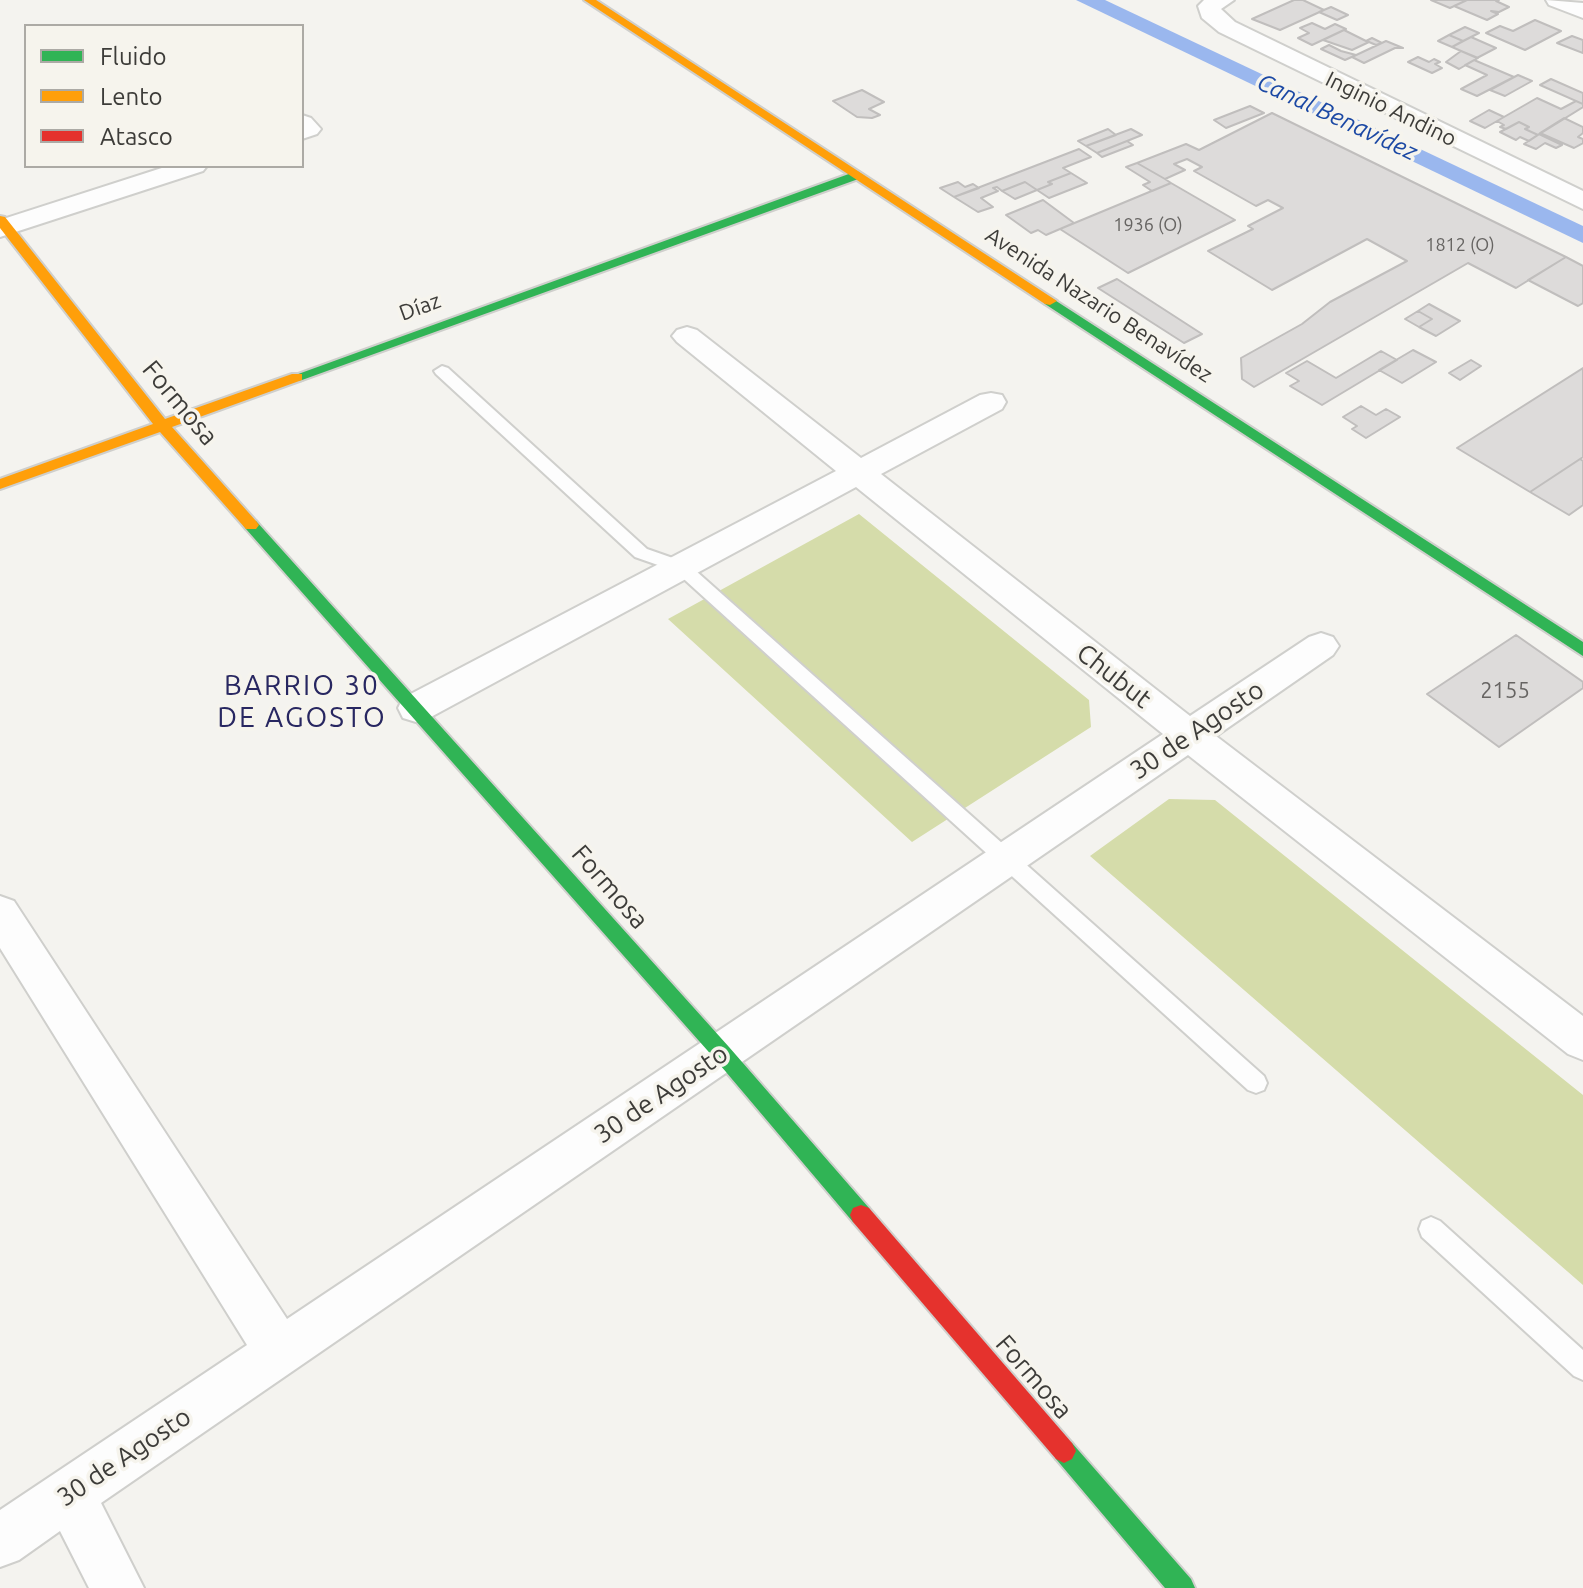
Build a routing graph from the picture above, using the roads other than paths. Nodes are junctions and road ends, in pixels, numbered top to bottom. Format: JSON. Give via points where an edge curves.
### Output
{"nodes":[{"id":1,"x":589,"y":0,"type":"edge"},
{"id":2,"x":1557,"y":0,"type":"edge"},
{"id":3,"x":1216,"y":3,"type":"edge"},
{"id":4,"x":1583,"y":11,"type":"edge"},
{"id":5,"x":187,"y":168,"type":"edge"},
{"id":6,"x":857,"y":175,"type":"junction"},
{"id":7,"x":1583,"y":201,"type":"edge"},
{"id":8,"x":2,"y":225,"type":"edge"},
{"id":9,"x":687,"y":336,"type":"dead end"},
{"id":10,"x":442,"y":371,"type":"dead end"},
{"id":11,"x":991,"y":402,"type":"dead end"},
{"id":12,"x":163,"y":426,"type":"junction"},
{"id":13,"x":858,"y":473,"type":"junction"},
{"id":14,"x":0,"y":484,"type":"edge"},
{"id":15,"x":681,"y":567,"type":"junction"},
{"id":16,"x":1321,"y":646,"type":"dead end"},
{"id":17,"x":1583,"y":650,"type":"edge"},
{"id":18,"x":416,"y":708,"type":"junction"},
{"id":19,"x":1189,"y":735,"type":"junction"},
{"id":20,"x":1007,"y":860,"type":"junction"},
{"id":21,"x":0,"y":913,"type":"edge"},
{"id":22,"x":1583,"y":1041,"type":"edge"},
{"id":23,"x":722,"y":1053,"type":"junction"},
{"id":24,"x":1256,"y":1083,"type":"dead end"},
{"id":25,"x":1431,"y":1229,"type":"dead end"},
{"id":26,"x":279,"y":1351,"type":"junction"},
{"id":27,"x":1583,"y":1367,"type":"edge"},
{"id":28,"x":68,"y":1494,"type":"junction"},
{"id":29,"x":0,"y":1541,"type":"edge"},
{"id":30,"x":117,"y":1588,"type":"edge"},
{"id":31,"x":1182,"y":1588,"type":"edge"}],
"edges":[{"from":1,"to":6,"type":"street","name":"Avenida Nazario Benavídez"},
{"from":2,"to":4,"type":"street"},
{"from":3,"to":7,"type":"street","name":"Inginio Andino","via":[[1214,18],[1227,27]]},
{"from":5,"to":8,"type":"street"},
{"from":6,"to":12,"type":"street","name":"Díaz"},
{"from":6,"to":17,"type":"street","name":"Avenida Nazario Benavídez"},
{"from":8,"to":12,"type":"street","name":"Formosa"},
{"from":9,"to":13,"type":"street","name":"Chubut"},
{"from":10,"to":15,"type":"lane","via":[[641,553]]},
{"from":11,"to":13,"type":"street"},
{"from":12,"to":14,"type":"street","name":"Díaz"},
{"from":12,"to":18,"type":"street","name":"Formosa"},
{"from":13,"to":15,"type":"street"},
{"from":13,"to":19,"type":"street","name":"Chubut"},
{"from":15,"to":18,"type":"street"},
{"from":15,"to":20,"type":"lane"},
{"from":16,"to":19,"type":"street","name":"30 de Agosto"},
{"from":18,"to":23,"type":"street","name":"Formosa"},
{"from":19,"to":20,"type":"street","name":"30 de Agosto"},
{"from":19,"to":22,"type":"street","name":"Chubut"},
{"from":20,"to":23,"type":"street","name":"30 de Agosto"},
{"from":20,"to":24,"type":"lane"},
{"from":21,"to":26,"type":"street"},
{"from":23,"to":26,"type":"street","name":"30 de Agosto"},
{"from":23,"to":31,"type":"street","name":"Formosa"},
{"from":25,"to":27,"type":"lane"},
{"from":26,"to":28,"type":"street","name":"30 de Agosto"},
{"from":28,"to":29,"type":"street","name":"30 de Agosto"},
{"from":28,"to":30,"type":"street"}]}
